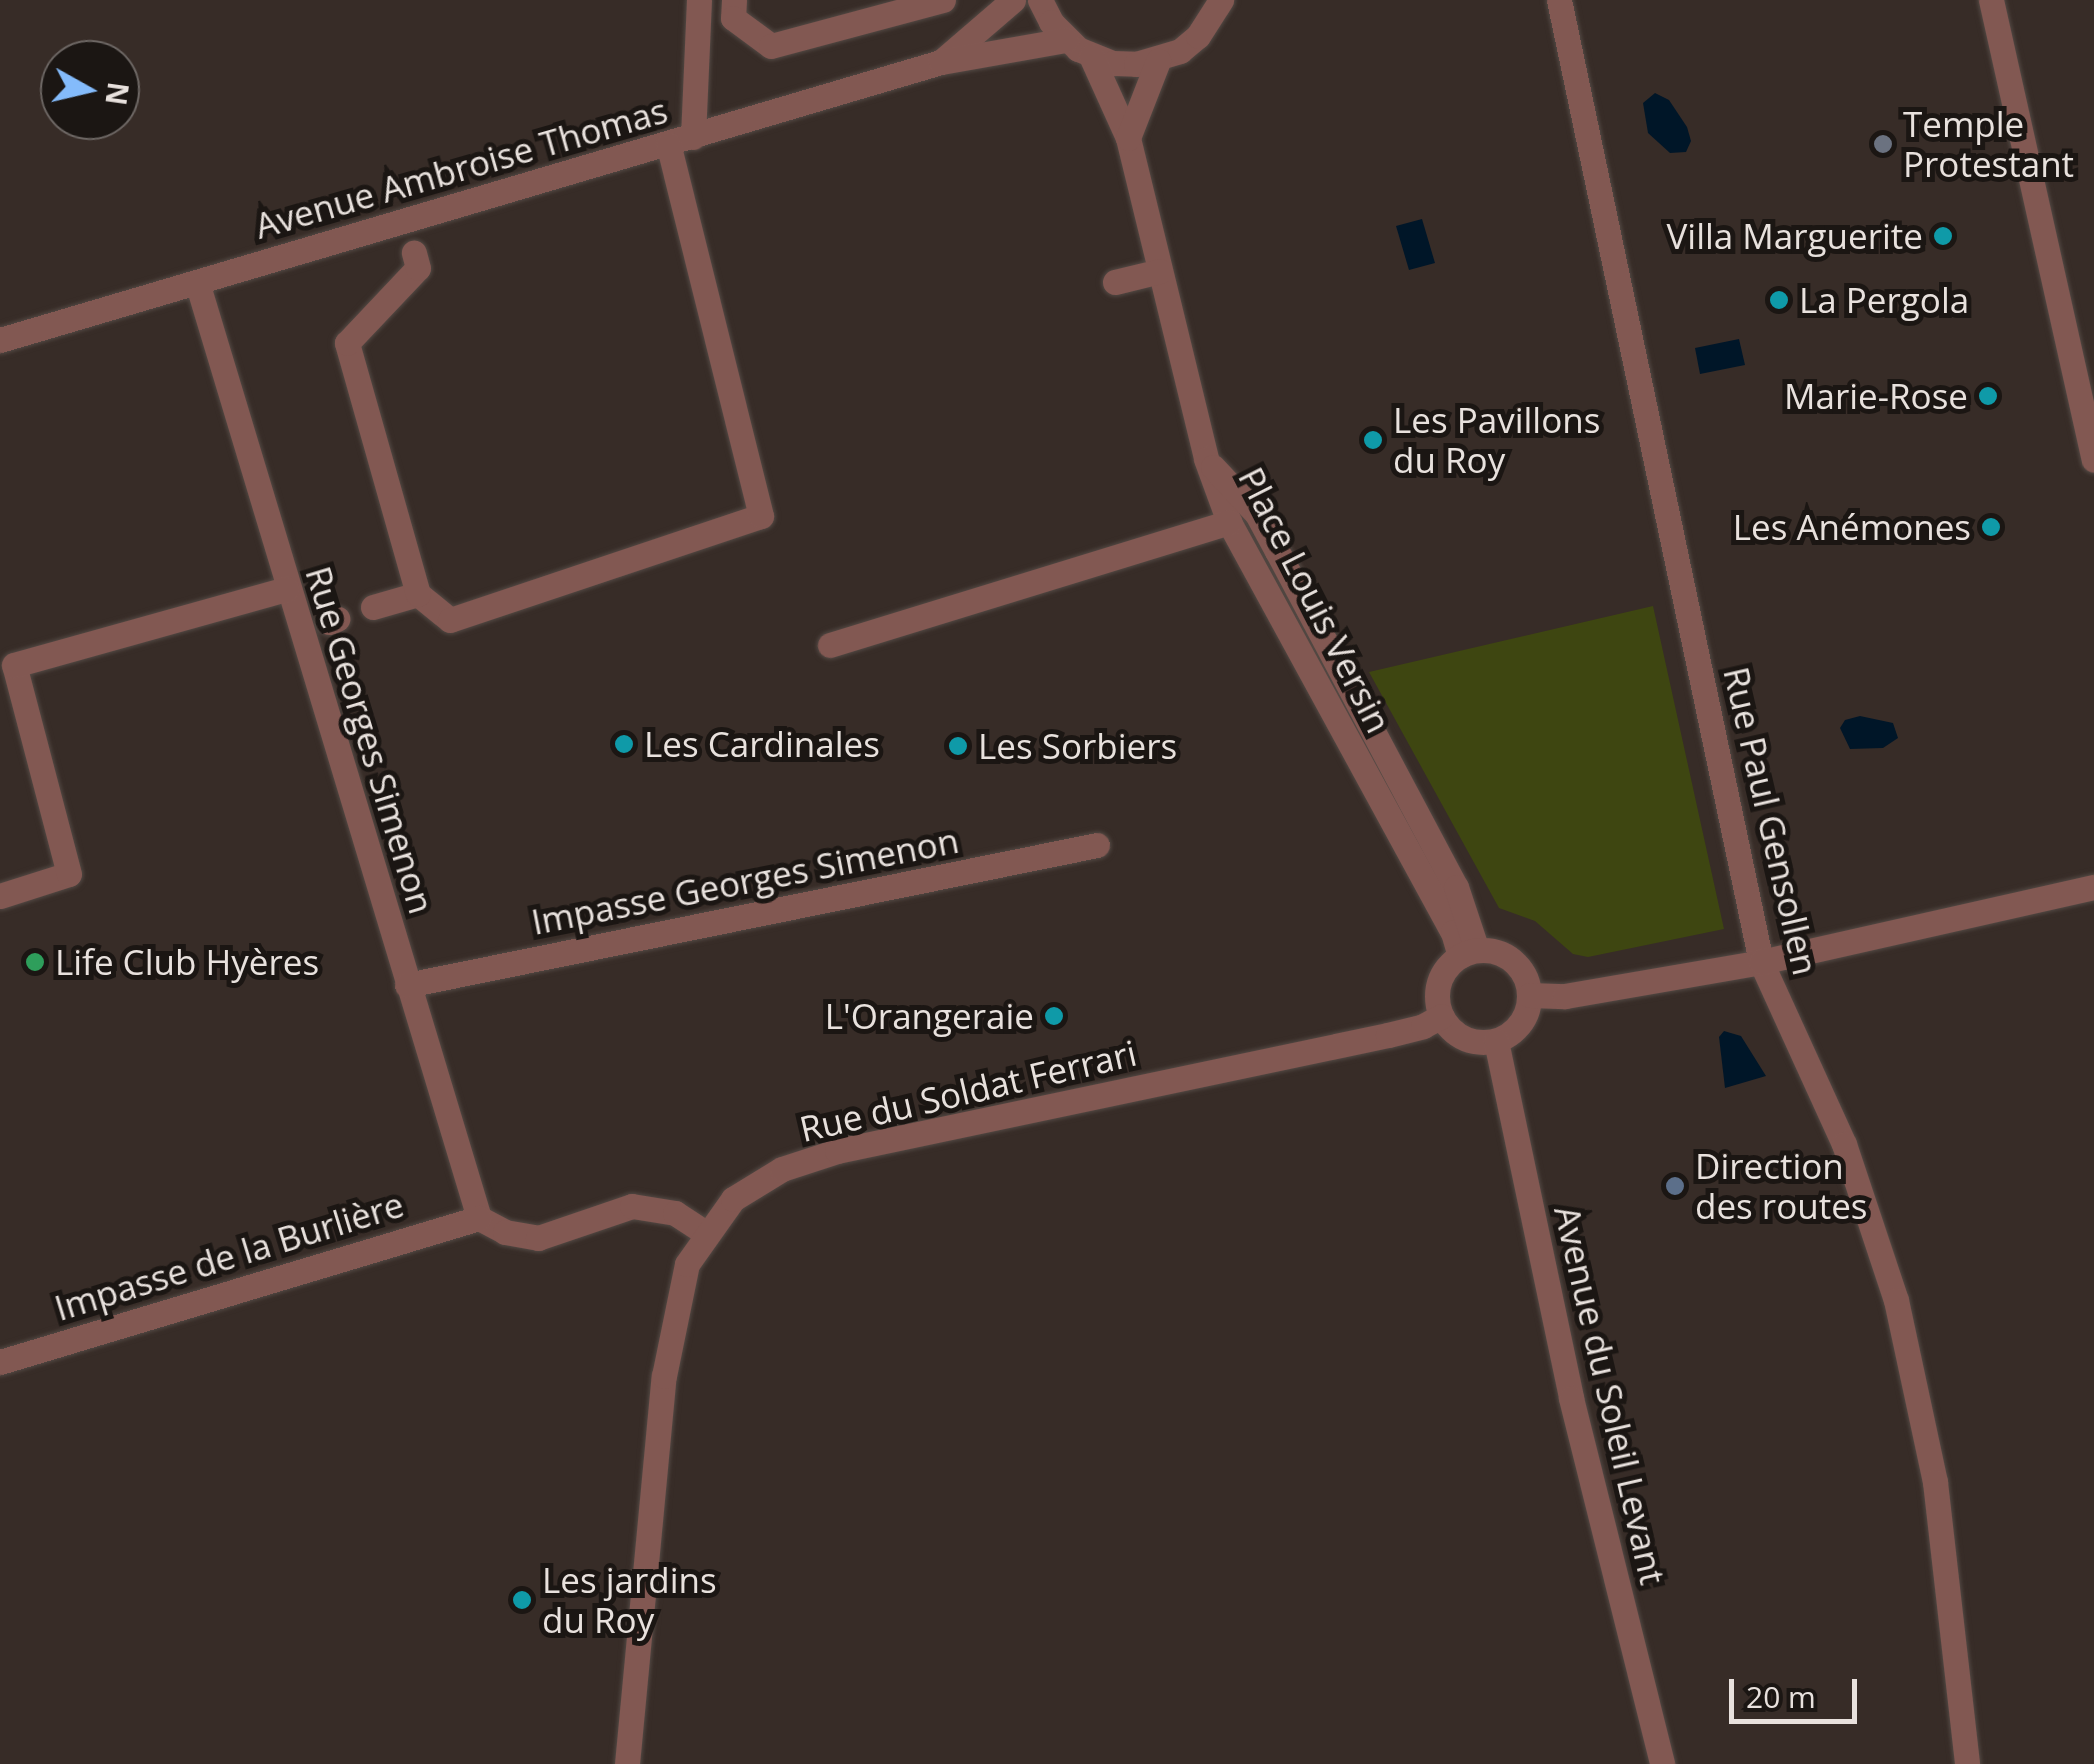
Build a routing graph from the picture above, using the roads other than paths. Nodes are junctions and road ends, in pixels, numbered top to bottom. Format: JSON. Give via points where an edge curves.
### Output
{"nodes":[{"id":1,"x":699,"y":0,"type":"edge"},
{"id":2,"x":734,"y":0,"type":"edge"},
{"id":3,"x":943,"y":0,"type":"edge"},
{"id":4,"x":1013,"y":0,"type":"edge"},
{"id":5,"x":1040,"y":0,"type":"edge"},
{"id":6,"x":1221,"y":0,"type":"edge"},
{"id":7,"x":1558,"y":0,"type":"edge"},
{"id":8,"x":1991,"y":0,"type":"edge"},
{"id":9,"x":1066,"y":40,"type":"junction"},
{"id":10,"x":1091,"y":56,"type":"junction"},
{"id":11,"x":1158,"y":61,"type":"junction"},
{"id":12,"x":941,"y":62,"type":"junction"},
{"id":13,"x":1128,"y":138,"type":"junction"},
{"id":14,"x":680,"y":141,"type":"junction"},
{"id":15,"x":414,"y":253,"type":"dead end"},
{"id":16,"x":1160,"y":270,"type":"junction"},
{"id":17,"x":196,"y":282,"type":"junction"},
{"id":18,"x":1115,"y":282,"type":"dead end"},
{"id":19,"x":0,"y":340,"type":"edge"},
{"id":20,"x":1206,"y":459,"type":"junction"},
{"id":21,"x":2094,"y":460,"type":"edge"},
{"id":22,"x":1229,"y":522,"type":"junction"},
{"id":23,"x":288,"y":589,"type":"junction"},
{"id":24,"x":418,"y":594,"type":"junction"},
{"id":25,"x":373,"y":606,"type":"dead end"},
{"id":26,"x":830,"y":646,"type":"dead end"},
{"id":27,"x":1097,"y":845,"type":"dead end"},
{"id":28,"x":2094,"y":887,"type":"edge"},
{"id":29,"x":0,"y":896,"type":"edge"},
{"id":30,"x":1469,"y":953,"type":"junction"},
{"id":31,"x":1761,"y":962,"type":"junction"},
{"id":32,"x":408,"y":985,"type":"junction"},
{"id":33,"x":1530,"y":996,"type":"junction"},
{"id":34,"x":1442,"y":1016,"type":"junction"},
{"id":35,"x":1496,"y":1041,"type":"junction"},
{"id":36,"x":479,"y":1218,"type":"junction"},
{"id":37,"x":706,"y":1233,"type":"junction"},
{"id":38,"x":0,"y":1362,"type":"edge"},
{"id":39,"x":626,"y":1764,"type":"edge"},
{"id":40,"x":1662,"y":1764,"type":"edge"},
{"id":41,"x":1967,"y":1764,"type":"edge"}],
"edges":[{"from":1,"to":14,"type":"street"},
{"from":2,"to":3,"type":"street","via":[[733,18],[771,46]]},
{"from":4,"to":12,"type":"street","name":"Avenue Ambroise Thomas"},
{"from":5,"to":9,"type":"street"},
{"from":6,"to":11,"type":"street","via":[[1198,36]]},
{"from":7,"to":31,"type":"street","name":"Rue Paul Gensollen"},
{"from":8,"to":21,"type":"street"},
{"from":9,"to":10,"type":"street"},
{"from":9,"to":12,"type":"street","name":"Avenue Ambroise Thomas"},
{"from":10,"to":11,"type":"street","via":[[1113,63]]},
{"from":10,"to":13,"type":"street","name":"Place Louis Versin"},
{"from":11,"to":13,"type":"street"},
{"from":12,"to":14,"type":"street","name":"Avenue Ambroise Thomas"},
{"from":13,"to":16,"type":"street","name":"Place Louis Versin"},
{"from":14,"to":17,"type":"street","name":"Avenue Ambroise Thomas"},
{"from":14,"to":24,"type":"street","via":[[750,519],[450,620]]},
{"from":15,"to":24,"type":"street","via":[[418,268],[347,343]]},
{"from":16,"to":18,"type":"street"},
{"from":16,"to":20,"type":"street","name":"Place Louis Versin"},
{"from":17,"to":19,"type":"street","name":"Avenue Ambroise Thomas"},
{"from":17,"to":23,"type":"street","name":"Rue Georges Simenon"},
{"from":20,"to":22,"type":"street","name":"Place Louis Versin"},
{"from":20,"to":30,"type":"street","via":[[1257,514],[1278,551],[1456,887]]},
{"from":22,"to":26,"type":"street"},
{"from":22,"to":30,"type":"street","name":"Place Louis Versin"},
{"from":23,"to":29,"type":"street","via":[[14,665],[69,874]]},
{"from":23,"to":32,"type":"street","name":"Rue Georges Simenon"},
{"from":24,"to":25,"type":"street"},
{"from":27,"to":32,"type":"street","name":"Impasse Georges Simenon"},
{"from":28,"to":31,"type":"street"},
{"from":30,"to":33,"type":"street","via":[[1507,956],[1527,980]]},
{"from":30,"to":34,"type":"street","via":[[1440,983]]},
{"from":31,"to":33,"type":"street","via":[[1565,996]]},
{"from":31,"to":41,"type":"street","name":"Rue Paul Gensollen","via":[[1844,1144],[1896,1300],[1934,1482]]},
{"from":32,"to":36,"type":"street","name":"Rue Georges Simenon"},
{"from":33,"to":35,"type":"street","via":[[1520,1024]]},
{"from":34,"to":35,"type":"street","via":[[1464,1038]]},
{"from":34,"to":37,"type":"street","name":"Rue du Soldat Ferrari","via":[[1388,1035],[836,1151],[782,1170],[733,1199]]},
{"from":35,"to":40,"type":"street","name":"Avenue du Soleil Levant","via":[[1571,1398]]},
{"from":36,"to":37,"type":"street","via":[[538,1238],[632,1206],[674,1212]]},
{"from":36,"to":38,"type":"street","name":"Impasse de la Burlière"},
{"from":37,"to":39,"type":"street","name":"Rue du Soldat Ferrari","via":[[687,1264],[664,1376]]}]}
